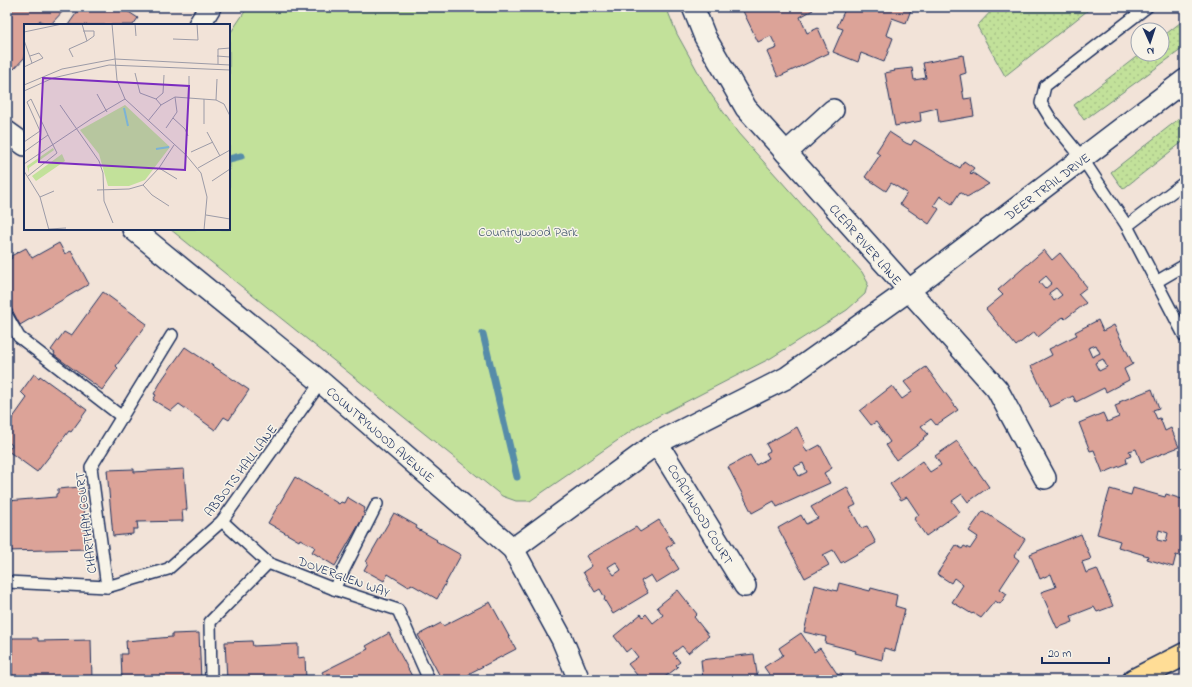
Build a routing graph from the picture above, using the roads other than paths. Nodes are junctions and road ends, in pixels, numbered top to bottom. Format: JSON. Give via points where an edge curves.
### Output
{"nodes":[{"id":1,"x":210,"y":7,"type":"edge"},
{"id":2,"x":693,"y":7,"type":"edge"},
{"id":3,"x":1147,"y":7,"type":"edge"},
{"id":4,"x":200,"y":24,"type":"edge"},
{"id":5,"x":1185,"y":80,"type":"edge"},
{"id":6,"x":833,"y":110,"type":"dead end"},
{"id":7,"x":7,"y":132,"type":"edge"},
{"id":8,"x":24,"y":145,"type":"edge"},
{"id":9,"x":786,"y":153,"type":"junction"},
{"id":10,"x":1082,"y":158,"type":"junction"},
{"id":11,"x":1185,"y":182,"type":"edge"},
{"id":12,"x":1127,"y":226,"type":"junction"},
{"id":13,"x":134,"y":230,"type":"edge"},
{"id":14,"x":1185,"y":265,"type":"edge"},
{"id":15,"x":1156,"y":282,"type":"junction"},
{"id":16,"x":908,"y":292,"type":"junction"},
{"id":17,"x":7,"y":316,"type":"edge"},
{"id":18,"x":172,"y":335,"type":"dead end"},
{"id":19,"x":1185,"y":337,"type":"edge"},
{"id":20,"x":321,"y":382,"type":"junction"},
{"id":21,"x":122,"y":417,"type":"junction"},
{"id":22,"x":657,"y":443,"type":"junction"},
{"id":23,"x":1045,"y":478,"type":"dead end"},
{"id":24,"x":377,"y":504,"type":"dead end"},
{"id":25,"x":222,"y":521,"type":"junction"},
{"id":26,"x":513,"y":549,"type":"junction"},
{"id":27,"x":268,"y":563,"type":"junction"},
{"id":28,"x":7,"y":582,"type":"edge"},
{"id":29,"x":745,"y":586,"type":"dead end"},
{"id":30,"x":107,"y":587,"type":"junction"},
{"id":31,"x":334,"y":589,"type":"junction"},
{"id":32,"x":1185,"y":654,"type":"edge"},
{"id":33,"x":211,"y":680,"type":"edge"},
{"id":34,"x":429,"y":680,"type":"edge"},
{"id":35,"x":579,"y":680,"type":"edge"},
{"id":36,"x":1134,"y":680,"type":"edge"}],
"edges":[{"from":1,"to":4,"type":"street"},
{"from":2,"to":9,"type":"street","name":"CLEAR RIVER LANE","via":[[705,37],[746,108]]},
{"from":3,"to":10,"type":"lane","via":[[1045,86],[1041,102],[1052,121]]},
{"from":5,"to":10,"type":"street","name":"DEER TRAIL DRIVE"},
{"from":6,"to":9,"type":"street"},
{"from":7,"to":8,"type":"street"},
{"from":9,"to":16,"type":"street","name":"CLEAR RIVER LANE"},
{"from":10,"to":12,"type":"lane"},
{"from":10,"to":16,"type":"street","name":"DEER TRAIL DRIVE"},
{"from":11,"to":12,"type":"lane"},
{"from":12,"to":15,"type":"lane"},
{"from":13,"to":20,"type":"street","name":"COUNTRYWOOD AVENUE"},
{"from":14,"to":15,"type":"lane"},
{"from":15,"to":19,"type":"lane"},
{"from":16,"to":22,"type":"street","name":"DEER TRAIL DRIVE","via":[[786,378]]},
{"from":16,"to":23,"type":"street","name":"CLEAR RIVER LANE","via":[[997,389]]},
{"from":17,"to":21,"type":"lane","via":[[18,337]]},
{"from":18,"to":21,"type":"lane","name":"CHARTHAM COURT"},
{"from":20,"to":25,"type":"lane","name":"ABBOTS HALL LANE"},
{"from":20,"to":26,"type":"street","name":"COUNTRYWOOD AVENUE"},
{"from":21,"to":30,"type":"lane","name":"CHARTHAM COURT","via":[[91,467]]},
{"from":22,"to":26,"type":"street","name":"DEER TRAIL DRIVE"},
{"from":22,"to":29,"type":"street","name":"COACHWOOD COURT"},
{"from":24,"to":31,"type":"lane"},
{"from":25,"to":27,"type":"lane","name":"DOVERGLEN WAY"},
{"from":25,"to":30,"type":"lane","name":"ABBOTS HALL LANE","via":[[168,569]]},
{"from":26,"to":35,"type":"street","name":"COUNTRYWOOD AVENUE","via":[[562,639]]},
{"from":27,"to":31,"type":"lane","name":"DOVERGLEN WAY"},
{"from":27,"to":33,"type":"lane","via":[[210,622]]},
{"from":28,"to":30,"type":"lane","name":"ABBOTS HALL LANE"},
{"from":31,"to":34,"type":"lane","name":"DOVERGLEN WAY","via":[[398,610]]},
{"from":32,"to":36,"type":"main road"}]}
